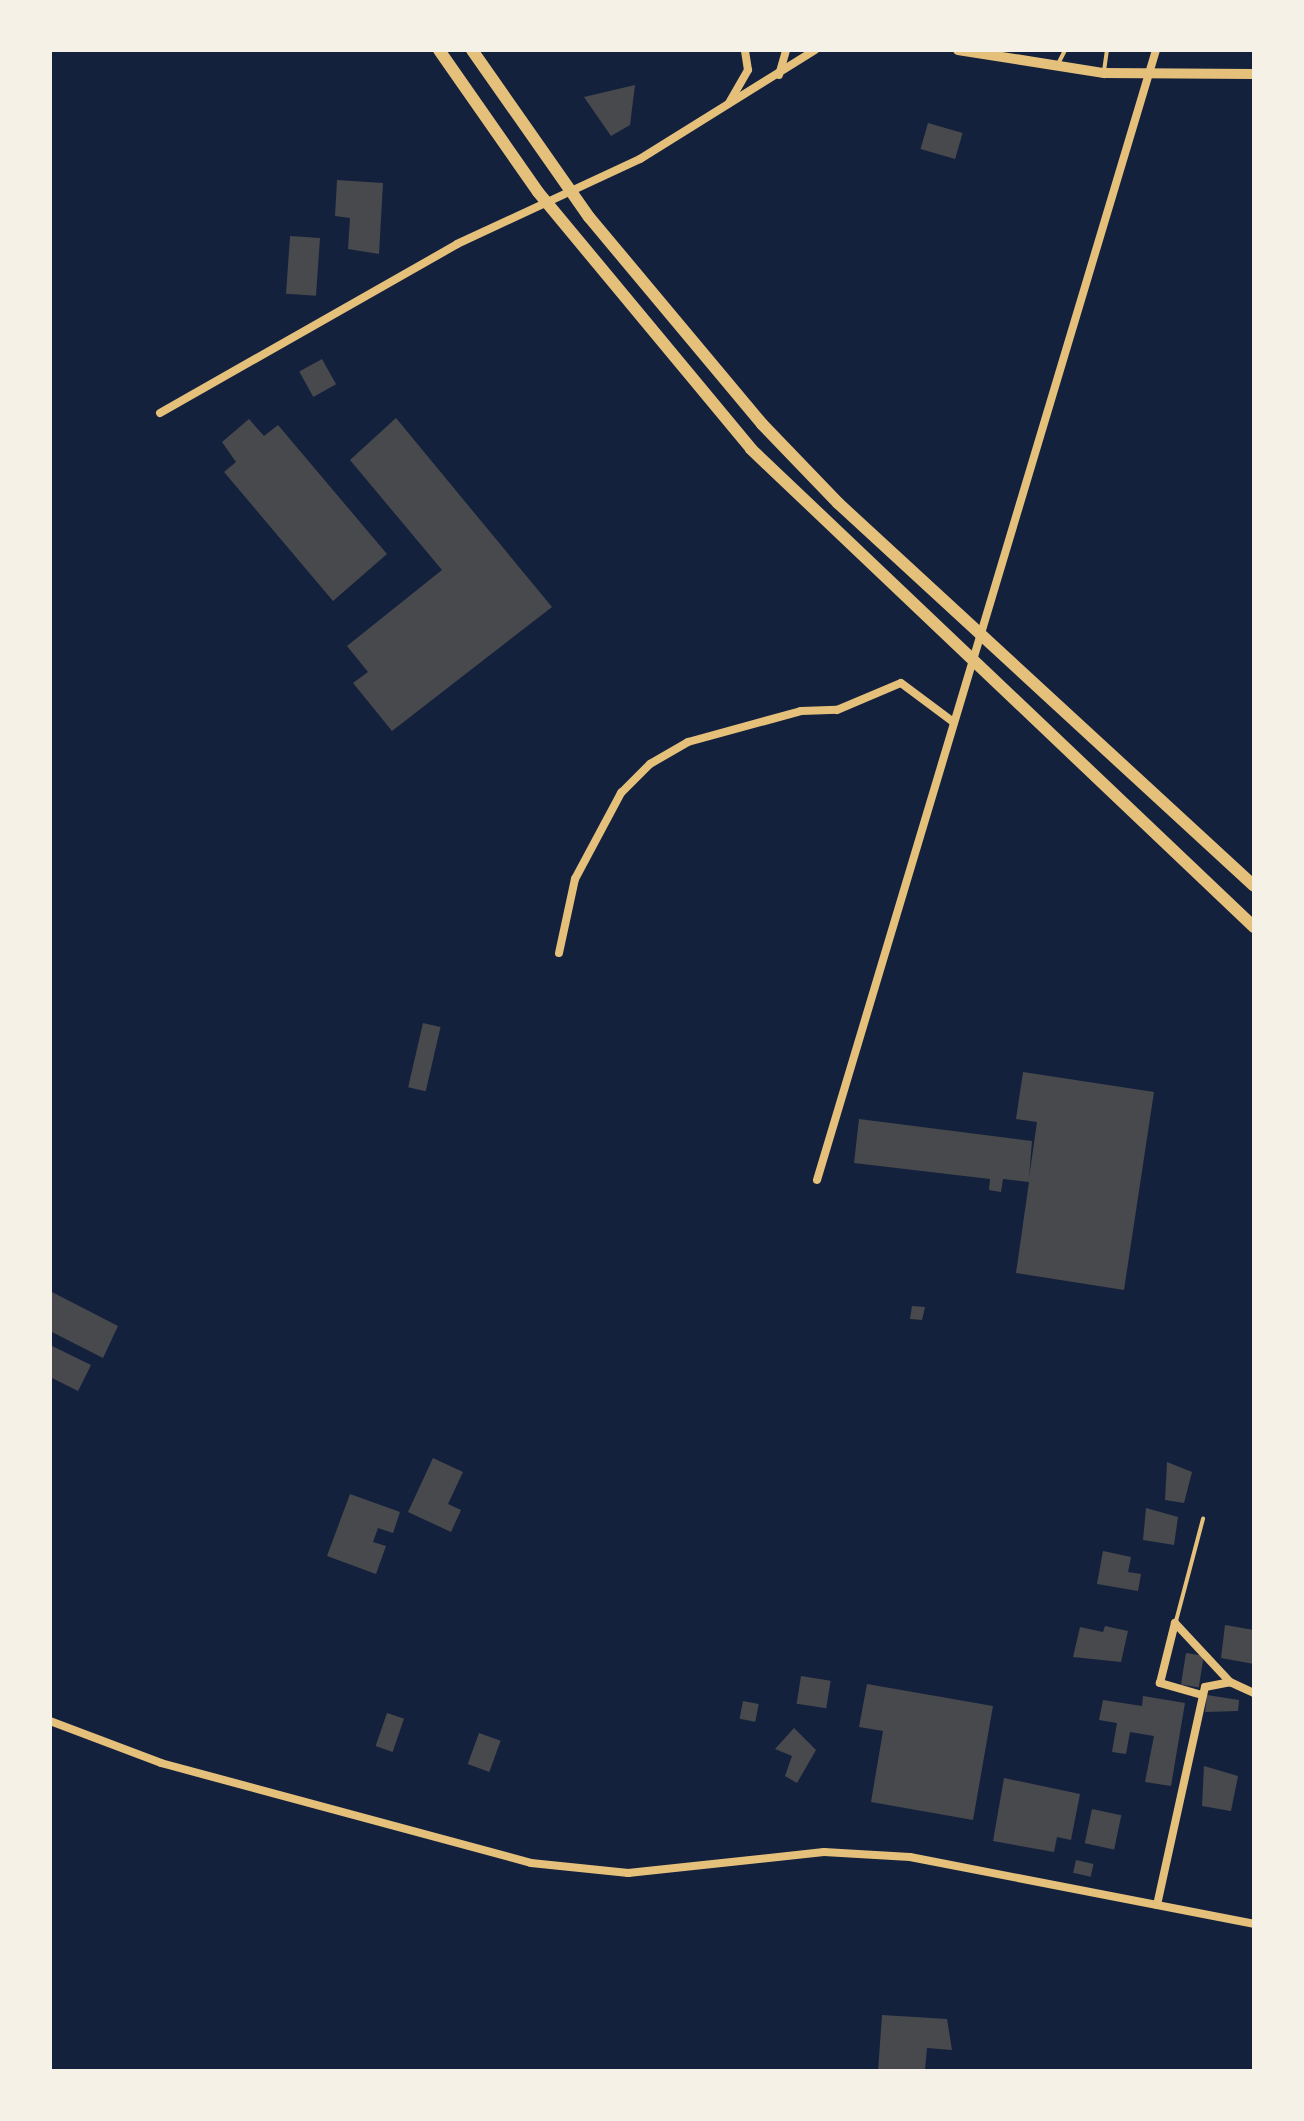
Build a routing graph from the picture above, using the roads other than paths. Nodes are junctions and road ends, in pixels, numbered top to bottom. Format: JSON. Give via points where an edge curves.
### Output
{"nodes":[{"id":1,"x":439,"y":50,"type":"edge"},
{"id":2,"x":472,"y":50,"type":"edge"},
{"id":3,"x":745,"y":50,"type":"edge"},
{"id":4,"x":754,"y":50,"type":"edge"},
{"id":5,"x":786,"y":50,"type":"edge"},
{"id":6,"x":815,"y":50,"type":"edge"},
{"id":7,"x":958,"y":50,"type":"edge"},
{"id":8,"x":1065,"y":50,"type":"edge"},
{"id":9,"x":1107,"y":50,"type":"edge"},
{"id":10,"x":1156,"y":50,"type":"edge"},
{"id":11,"x":1057,"y":66,"type":"junction"},
{"id":12,"x":748,"y":70,"type":"junction"},
{"id":13,"x":1104,"y":73,"type":"junction"},
{"id":14,"x":1254,"y":74,"type":"edge"},
{"id":15,"x":779,"y":75,"type":"junction"},
{"id":16,"x":1149,"y":76,"type":"junction"},
{"id":17,"x":724,"y":110,"type":"junction"},
{"id":18,"x":160,"y":413,"type":"dead end"},
{"id":19,"x":952,"y":721,"type":"junction"},
{"id":20,"x":1254,"y":886,"type":"edge"},
{"id":21,"x":1254,"y":927,"type":"edge"},
{"id":22,"x":559,"y":953,"type":"dead end"},
{"id":23,"x":817,"y":1180,"type":"dead end"},
{"id":24,"x":1203,"y":1519,"type":"dead end"},
{"id":25,"x":1175,"y":1623,"type":"junction"},
{"id":26,"x":1230,"y":1682,"type":"junction"},
{"id":27,"x":1254,"y":1693,"type":"edge"},
{"id":28,"x":1202,"y":1695,"type":"junction"},
{"id":29,"x":50,"y":1721,"type":"edge"},
{"id":30,"x":1157,"y":1905,"type":"junction"},
{"id":31,"x":1254,"y":1924,"type":"edge"}],
"edges":[{"from":1,"to":21,"type":"highway","via":[[538,192],[751,449]]},
{"from":2,"to":20,"type":"highway","via":[[562,182],[762,424]]},
{"from":3,"to":12,"type":"street"},
{"from":4,"to":12,"type":"street"},
{"from":5,"to":15,"type":"street"},
{"from":6,"to":15,"type":"street"},
{"from":7,"to":11,"type":"street"},
{"from":8,"to":11,"type":"lane"},
{"from":9,"to":13,"type":"lane"},
{"from":10,"to":16,"type":"street"},
{"from":11,"to":13,"type":"street"},
{"from":12,"to":17,"type":"street"},
{"from":13,"to":16,"type":"street"},
{"from":14,"to":16,"type":"street"},
{"from":15,"to":17,"type":"street"},
{"from":16,"to":19,"type":"street"},
{"from":17,"to":18,"type":"street","via":[[640,159],[445,250]]},
{"from":19,"to":22,"type":"street","via":[[901,683],[837,710],[801,711],[688,742],[650,764],[621,793],[575,879]]},
{"from":19,"to":23,"type":"street"},
{"from":24,"to":25,"type":"lane"},
{"from":25,"to":26,"type":"street"},
{"from":25,"to":28,"type":"street","via":[[1160,1683]]},
{"from":26,"to":27,"type":"street"},
{"from":26,"to":28,"type":"street","via":[[1212,1683]]},
{"from":28,"to":30,"type":"street"},
{"from":29,"to":30,"type":"street","via":[[161,1763],[531,1863],[628,1873],[756,1857],[881,1855]]},
{"from":30,"to":31,"type":"street"}]}
